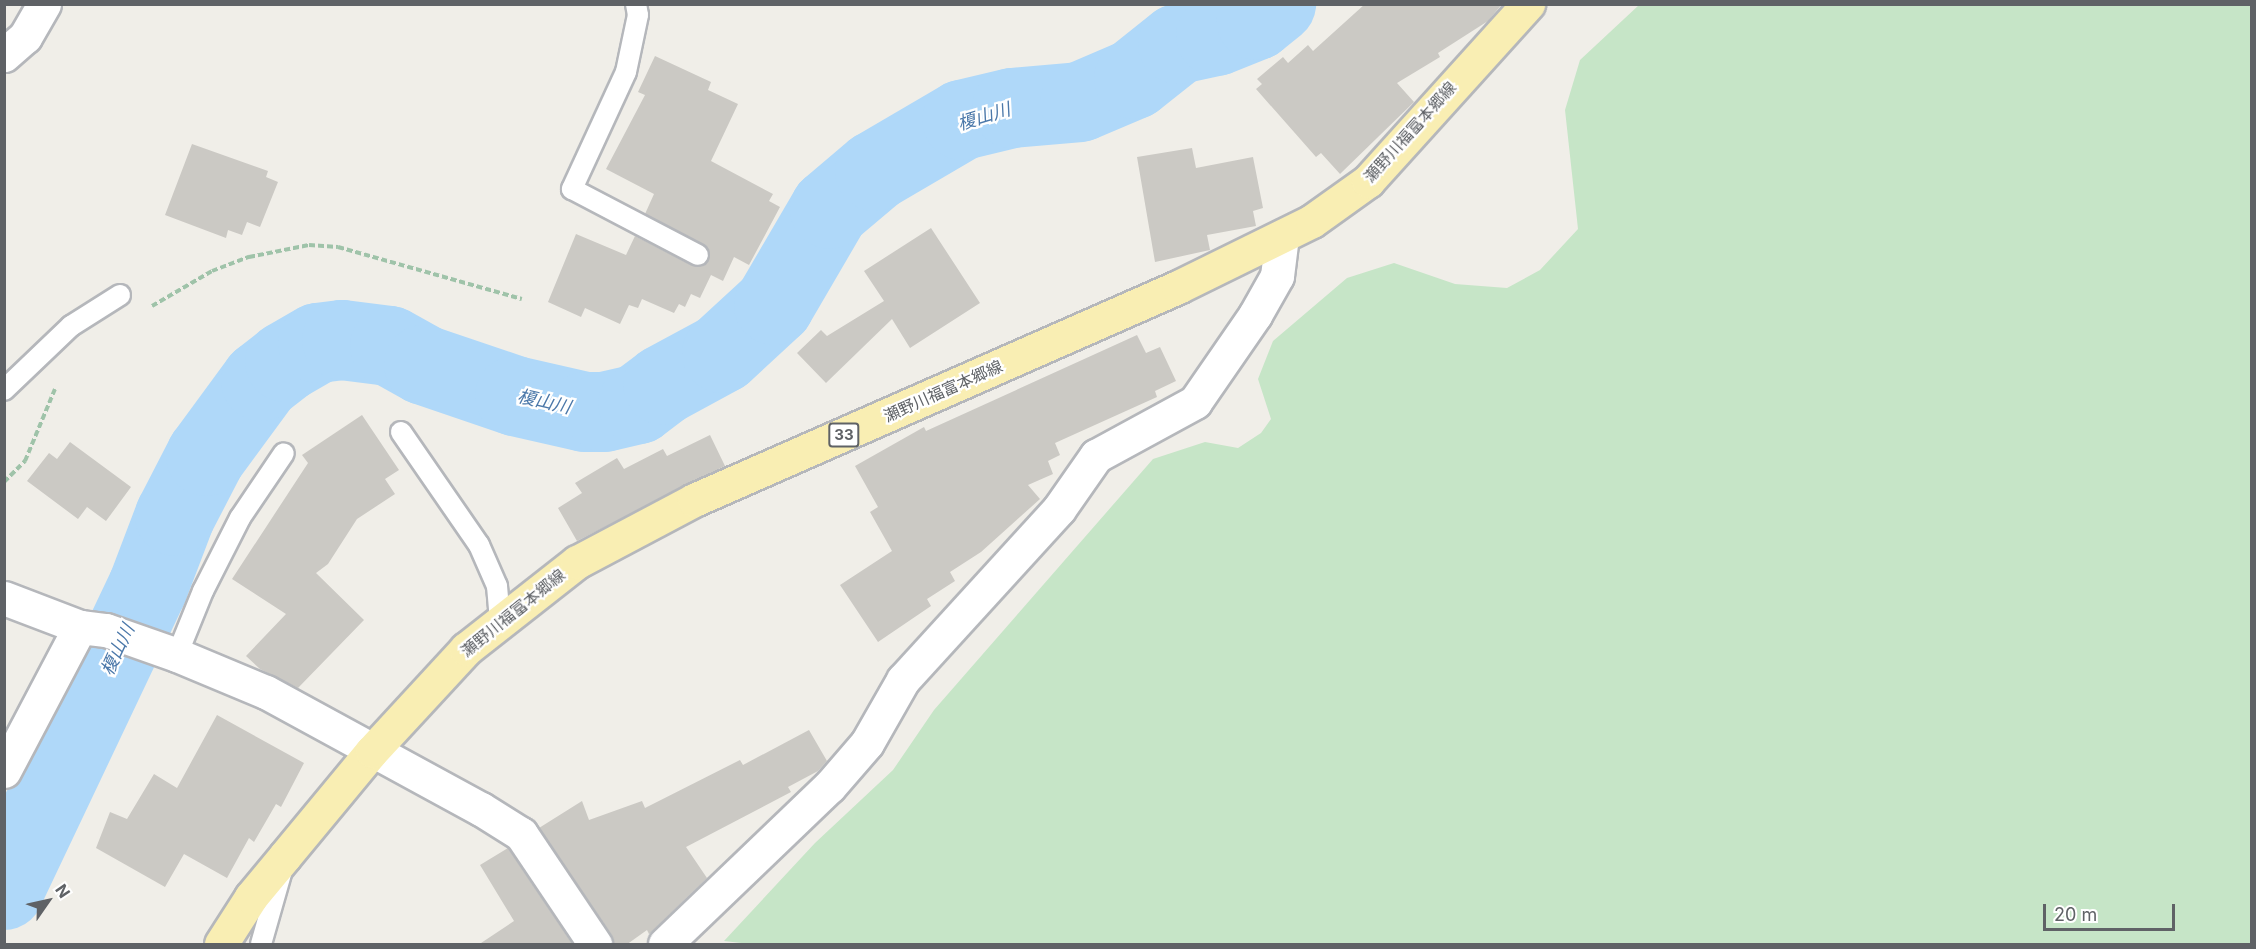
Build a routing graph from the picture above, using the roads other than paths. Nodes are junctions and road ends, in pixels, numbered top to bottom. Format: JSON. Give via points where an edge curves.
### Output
{"nodes":[{"id":1,"x":44,"y":4,"type":"edge"},
{"id":2,"x":636,"y":4,"type":"edge"},
{"id":3,"x":1528,"y":4,"type":"edge"},
{"id":4,"x":4,"y":55,"type":"edge"},
{"id":5,"x":1282,"y":236,"type":"junction"},
{"id":6,"x":698,"y":255,"type":"dead end"},
{"id":7,"x":120,"y":295,"type":"dead end"},
{"id":8,"x":4,"y":390,"type":"edge"},
{"id":9,"x":401,"y":432,"type":"dead end"},
{"id":10,"x":284,"y":453,"type":"dead end"},
{"id":11,"x":7,"y":607,"type":"edge"},
{"id":12,"x":500,"y":620,"type":"junction"},
{"id":13,"x":93,"y":629,"type":"junction"},
{"id":14,"x":169,"y":652,"type":"junction"},
{"id":15,"x":372,"y":751,"type":"junction"},
{"id":16,"x":4,"y":771,"type":"edge"},
{"id":17,"x":285,"y":856,"type":"junction"},
{"id":18,"x":221,"y":945,"type":"edge"},
{"id":19,"x":261,"y":945,"type":"edge"},
{"id":20,"x":595,"y":945,"type":"edge"},
{"id":21,"x":665,"y":945,"type":"edge"}],
"edges":[{"from":1,"to":4,"type":"street","via":[[25,37]]},
{"from":2,"to":6,"type":"lane","via":[[638,15],[626,72],[572,189]]},
{"from":3,"to":5,"type":"main road","name":"瀬野川福富本郷線","number":"33","via":[[1368,181],[1320,216]]},
{"from":5,"to":12,"type":"main road","name":"瀬野川福富本郷線","number":"33","via":[[1178,287],[694,500],[577,562]]},
{"from":5,"to":21,"type":"street","via":[[1277,276],[1195,402],[1096,456],[1059,509],[903,680],[867,743],[829,787]]},
{"from":7,"to":8,"type":"lane","via":[[71,326]]},
{"from":9,"to":12,"type":"lane","via":[[479,545],[497,586]]},
{"from":10,"to":14,"type":"lane","via":[[240,518]]},
{"from":11,"to":13,"type":"street"},
{"from":12,"to":15,"type":"main road","name":"瀬野川福富本郷線","number":"33","via":[[466,649]]},
{"from":13,"to":14,"type":"street"},
{"from":13,"to":16,"type":"street"},
{"from":14,"to":15,"type":"street","via":[[266,692]]},
{"from":15,"to":17,"type":"main road","name":"瀬野川福富本郷線","number":"33"},
{"from":15,"to":20,"type":"street","via":[[521,834]]},
{"from":17,"to":18,"type":"main road","name":"瀬野川福富本郷線","number":"33","via":[[251,897]]},
{"from":17,"to":19,"type":"lane"}]}
